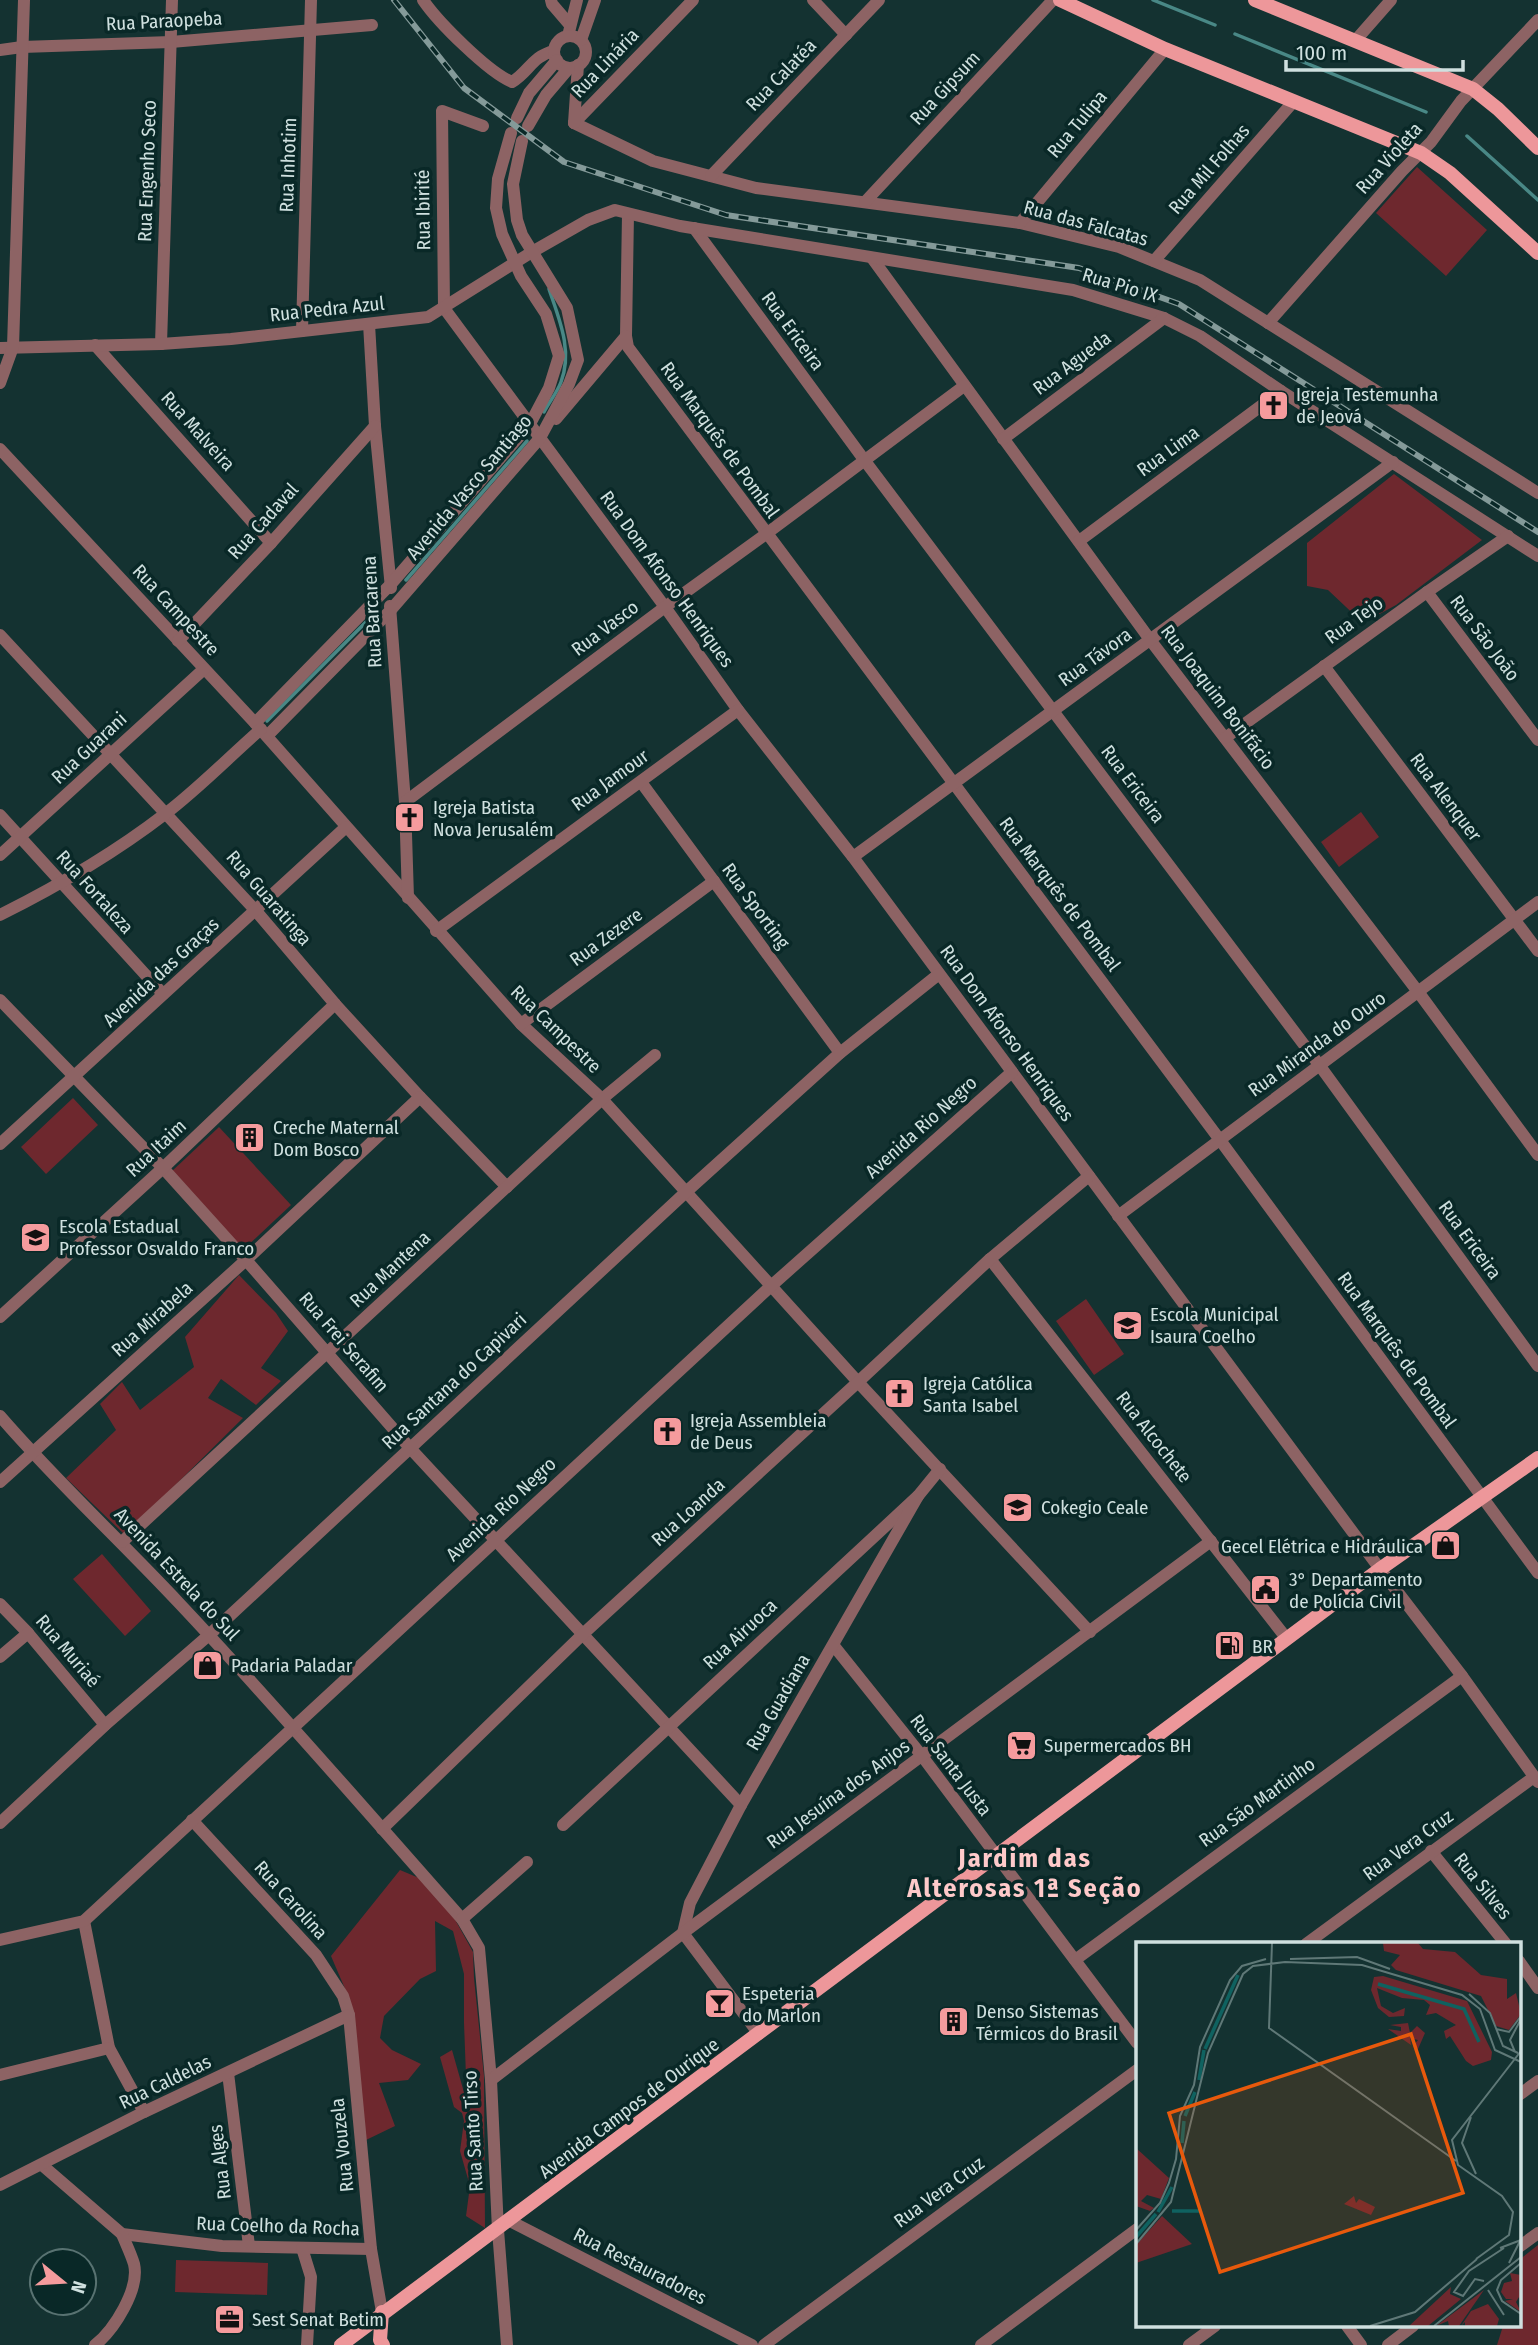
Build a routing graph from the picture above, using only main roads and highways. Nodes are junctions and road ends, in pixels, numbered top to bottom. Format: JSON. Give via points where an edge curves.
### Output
{"nodes":[{"id":1,"x":1060,"y":0,"type":"edge"},
{"id":2,"x":1255,"y":0,"type":"edge"},
{"id":3,"x":1538,"y":148,"type":"edge"},
{"id":4,"x":1538,"y":253,"type":"edge"},
{"id":5,"x":1538,"y":1458,"type":"edge"},
{"id":6,"x":382,"y":2312,"type":"junction"},
{"id":7,"x":341,"y":2345,"type":"edge"},
{"id":8,"x":383,"y":2345,"type":"edge"}],
"edges":[{"from":1,"to":4,"type":"main road","via":[[1165,49],[1421,153],[1450,173]]},
{"from":2,"to":3,"type":"main road","via":[[1473,89]]},
{"from":5,"to":6,"type":"main road","name":"Avenida Campos de Ourique","via":[[1380,1569]]},
{"from":6,"to":7,"type":"main road","name":"Avenida Campos de Ourique"},
{"from":6,"to":8,"type":"main road"}]}
